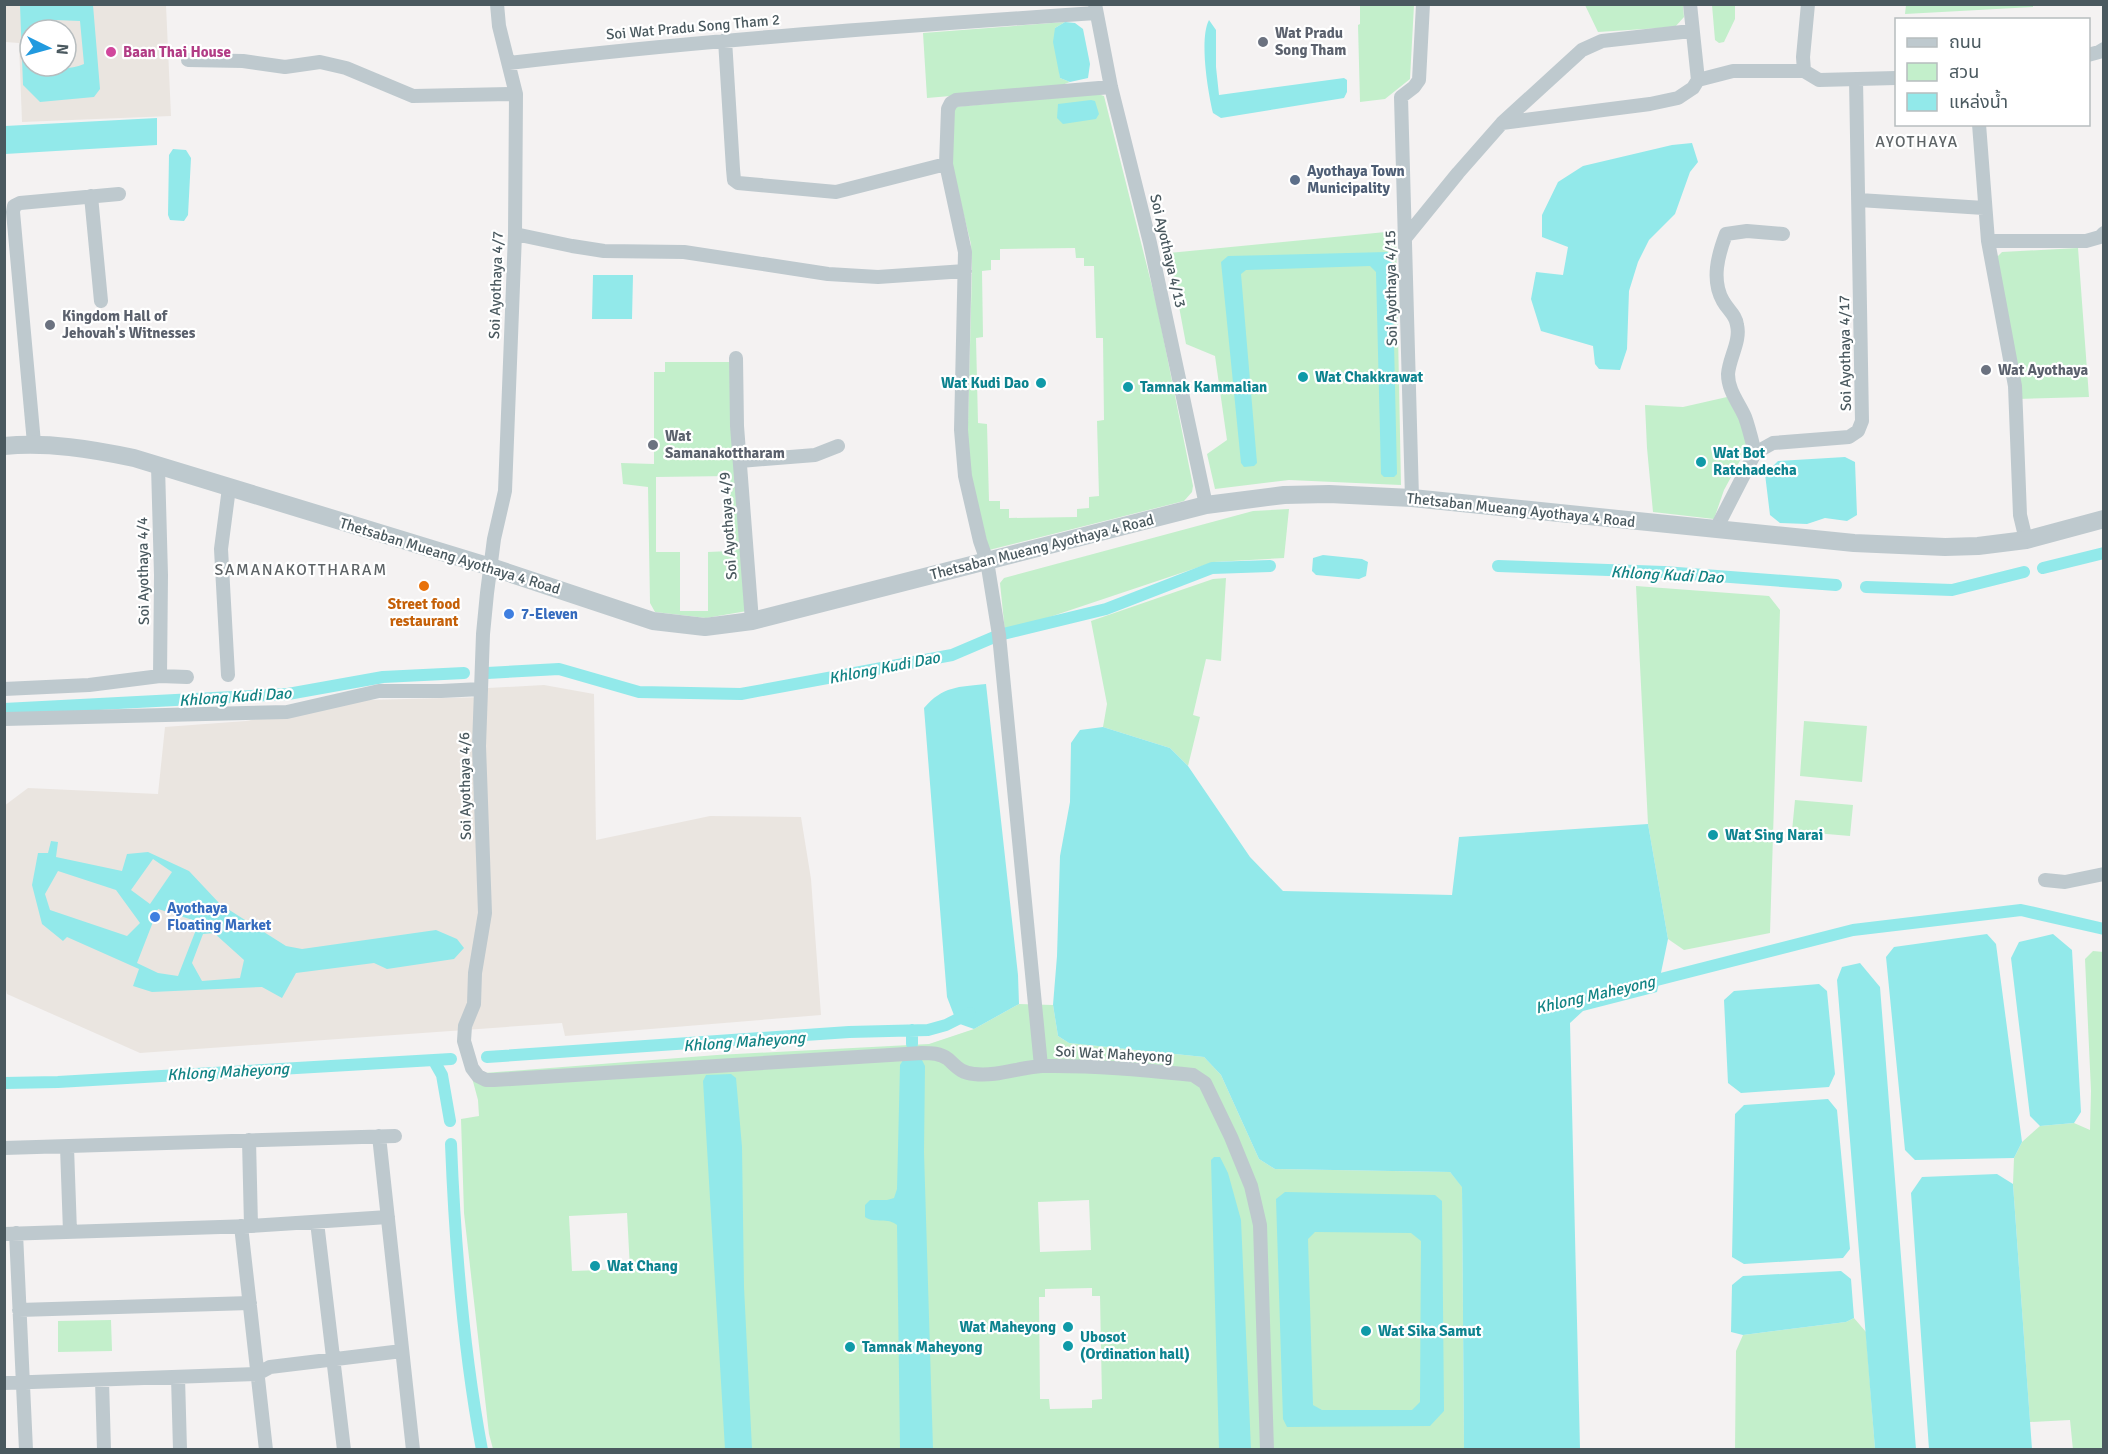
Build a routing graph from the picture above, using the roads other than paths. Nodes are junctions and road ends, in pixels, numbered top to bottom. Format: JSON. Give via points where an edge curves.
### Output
{"nodes":[{"id":1,"x":497,"y":4,"type":"edge"},
{"id":2,"x":1423,"y":4,"type":"edge"},
{"id":3,"x":1690,"y":4,"type":"edge"},
{"id":4,"x":1808,"y":4,"type":"edge"},
{"id":5,"x":1095,"y":9,"type":"edge"},
{"id":6,"x":1691,"y":31,"type":"junction"},
{"id":7,"x":725,"y":40,"type":"junction"},
{"id":8,"x":188,"y":60,"type":"dead end"},
{"id":9,"x":509,"y":63,"type":"junction"},
{"id":10,"x":1804,"y":71,"type":"junction"},
{"id":11,"x":1895,"y":78,"type":"edge"},
{"id":12,"x":1698,"y":80,"type":"junction"},
{"id":13,"x":1856,"y":80,"type":"junction"},
{"id":14,"x":1112,"y":87,"type":"junction"},
{"id":15,"x":516,"y":94,"type":"junction"},
{"id":16,"x":1502,"y":123,"type":"junction"},
{"id":17,"x":1978,"y":126,"type":"edge"},
{"id":18,"x":946,"y":164,"type":"junction"},
{"id":19,"x":119,"y":194,"type":"dead end"},
{"id":20,"x":91,"y":196,"type":"junction"},
{"id":21,"x":1859,"y":200,"type":"junction"},
{"id":22,"x":1984,"y":208,"type":"junction"},
{"id":23,"x":2103,"y":233,"type":"edge"},
{"id":24,"x":515,"y":234,"type":"junction"},
{"id":25,"x":1783,"y":234,"type":"dead end"},
{"id":26,"x":1406,"y":237,"type":"junction"},
{"id":27,"x":1988,"y":241,"type":"junction"},
{"id":28,"x":965,"y":271,"type":"junction"},
{"id":29,"x":101,"y":301,"type":"dead end"},
{"id":30,"x":736,"y":358,"type":"dead end"},
{"id":31,"x":34,"y":443,"type":"junction"},
{"id":32,"x":4,"y":446,"type":"edge"},
{"id":33,"x":838,"y":446,"type":"dead end"},
{"id":34,"x":1755,"y":453,"type":"junction"},
{"id":35,"x":740,"y":461,"type":"junction"},
{"id":36,"x":158,"y":466,"type":"junction"},
{"id":37,"x":229,"y":488,"type":"junction"},
{"id":38,"x":1412,"y":498,"type":"junction"},
{"id":39,"x":1206,"y":505,"type":"junction"},
{"id":40,"x":2103,"y":519,"type":"edge"},
{"id":41,"x":1716,"y":529,"type":"junction"},
{"id":42,"x":2026,"y":540,"type":"junction"},
{"id":43,"x":987,"y":561,"type":"junction"},
{"id":44,"x":491,"y":567,"type":"junction"},
{"id":45,"x":752,"y":621,"type":"junction"},
{"id":46,"x":228,"y":675,"type":"dead end"},
{"id":47,"x":160,"y":676,"type":"junction"},
{"id":48,"x":188,"y":677,"type":"dead end"},
{"id":49,"x":4,"y":689,"type":"edge"},
{"id":50,"x":481,"y":689,"type":"junction"},
{"id":51,"x":4,"y":719,"type":"edge"},
{"id":52,"x":2103,"y":874,"type":"edge"},
{"id":53,"x":2045,"y":880,"type":"dead end"},
{"id":54,"x":1041,"y":1066,"type":"junction"},
{"id":55,"x":379,"y":1136,"type":"junction"},
{"id":56,"x":395,"y":1136,"type":"dead end"},
{"id":57,"x":249,"y":1140,"type":"junction"},
{"id":58,"x":67,"y":1147,"type":"junction"},
{"id":59,"x":4,"y":1148,"type":"edge"},
{"id":60,"x":388,"y":1217,"type":"junction"},
{"id":61,"x":317,"y":1222,"type":"junction"},
{"id":62,"x":246,"y":1226,"type":"junction"},
{"id":63,"x":70,"y":1232,"type":"junction"},
{"id":64,"x":10,"y":1234,"type":"edge"},
{"id":65,"x":11,"y":1289,"type":"edge"},
{"id":66,"x":250,"y":1303,"type":"junction"},
{"id":67,"x":19,"y":1310,"type":"junction"},
{"id":68,"x":402,"y":1351,"type":"junction"},
{"id":69,"x":333,"y":1360,"type":"junction"},
{"id":70,"x":257,"y":1374,"type":"junction"},
{"id":71,"x":178,"y":1377,"type":"junction"},
{"id":72,"x":102,"y":1380,"type":"junction"},
{"id":73,"x":4,"y":1383,"type":"edge"},
{"id":74,"x":22,"y":1383,"type":"junction"},
{"id":75,"x":26,"y":1449,"type":"edge"},
{"id":76,"x":104,"y":1449,"type":"edge"},
{"id":77,"x":180,"y":1449,"type":"edge"},
{"id":78,"x":266,"y":1449,"type":"edge"},
{"id":79,"x":344,"y":1449,"type":"edge"},
{"id":80,"x":413,"y":1449,"type":"edge"},
{"id":81,"x":1267,"y":1449,"type":"edge"}],
"edges":[{"from":1,"to":9,"type":"street","name":"Soi Ayothaya 4/7"},
{"from":2,"to":26,"type":"street","name":"Soi Ayothaya 4/15","via":[[1419,80],[1401,97]]},
{"from":3,"to":6,"type":"street"},
{"from":4,"to":10,"type":"street"},
{"from":5,"to":7,"type":"street","name":"Soi Wat Pradu Song Tham 2"},
{"from":5,"to":14,"type":"street","name":"Soi Ayothaya 4/13"},
{"from":6,"to":12,"type":"street"},
{"from":6,"to":16,"type":"street","via":[[1602,41],[1582,50]]},
{"from":7,"to":9,"type":"street","name":"Soi Wat Pradu Song Tham 2"},
{"from":7,"to":18,"type":"street","via":[[734,180],[738,183],[836,192]]},
{"from":8,"to":15,"type":"street","via":[[285,67],[320,62],[346,68],[413,96]]},
{"from":9,"to":15,"type":"street","name":"Soi Ayothaya 4/7"},
{"from":10,"to":12,"type":"street","via":[[1733,71]]},
{"from":10,"to":13,"type":"street","via":[[1819,80]]},
{"from":11,"to":13,"type":"street"},
{"from":12,"to":16,"type":"street","via":[[1678,98]]},
{"from":13,"to":21,"type":"street","name":"Soi Ayothaya 4/17"},
{"from":14,"to":18,"type":"street","name":"Soi Wat Maheyong","via":[[956,100],[948,109]]},
{"from":14,"to":39,"type":"street","name":"Soi Ayothaya 4/13"},
{"from":15,"to":24,"type":"street","name":"Soi Ayothaya 4/7"},
{"from":16,"to":26,"type":"street"},
{"from":17,"to":22,"type":"street"},
{"from":18,"to":28,"type":"street","name":"Soi Wat Maheyong","via":[[962,233]]},
{"from":19,"to":20,"type":"street"},
{"from":20,"to":29,"type":"street"},
{"from":20,"to":31,"type":"street","via":[[20,203],[14,207]]},
{"from":21,"to":22,"type":"street"},
{"from":21,"to":34,"type":"street","name":"Soi Ayothaya 4/17","via":[[1862,421],[1858,431],[1849,437],[1773,443]]},
{"from":22,"to":27,"type":"street"},
{"from":23,"to":27,"type":"street","via":[[2086,241]]},
{"from":24,"to":28,"type":"street","via":[[604,251],[684,252],[828,274],[878,277]]},
{"from":24,"to":44,"type":"street","name":"Soi Ayothaya 4/7","via":[[505,491]]},
{"from":25,"to":34,"type":"street","via":[[1726,234],[1718,261],[1718,286],[1738,327],[1729,384],[1745,417]]},
{"from":26,"to":38,"type":"street","name":"Soi Ayothaya 4/15"},
{"from":27,"to":42,"type":"street","via":[[2015,386],[2020,515]]},
{"from":28,"to":43,"type":"street","name":"Soi Wat Maheyong","via":[[961,430],[965,476]]},
{"from":30,"to":35,"type":"street","name":"Soi Ayothaya 4/9"},
{"from":31,"to":32,"type":"street","name":"Thetsaban Mueang Ayothaya 4 Road"},
{"from":31,"to":36,"type":"street","name":"Thetsaban Mueang Ayothaya 4 Road","via":[[90,448]]},
{"from":33,"to":35,"type":"street","via":[[815,455]]},
{"from":34,"to":41,"type":"street"},
{"from":35,"to":45,"type":"street","name":"Soi Ayothaya 4/9"},
{"from":36,"to":37,"type":"street","name":"Thetsaban Mueang Ayothaya 4 Road"},
{"from":36,"to":47,"type":"street","name":"Soi Ayothaya 4/4"},
{"from":37,"to":44,"type":"street","name":"Thetsaban Mueang Ayothaya 4 Road"},
{"from":37,"to":46,"type":"street","via":[[221,549]]},
{"from":38,"to":39,"type":"street","name":"Thetsaban Mueang Ayothaya 4 Road","via":[[1284,495]]},
{"from":38,"to":41,"type":"street","name":"Thetsaban Mueang Ayothaya 4 Road"},
{"from":39,"to":43,"type":"street","name":"Thetsaban Mueang Ayothaya 4 Road"},
{"from":40,"to":42,"type":"street","name":"Thetsaban Mueang Ayothaya 4 Road"},
{"from":41,"to":42,"type":"street","name":"Thetsaban Mueang Ayothaya 4 Road","via":[[1854,543],[1945,547]]},
{"from":43,"to":45,"type":"street","name":"Thetsaban Mueang Ayothaya 4 Road"},
{"from":43,"to":54,"type":"street","name":"Soi Wat Maheyong","via":[[999,635]]},
{"from":44,"to":45,"type":"street","name":"Thetsaban Mueang Ayothaya 4 Road","via":[[653,621],[705,627]]},
{"from":44,"to":50,"type":"street","name":"Soi Ayothaya 4/6"},
{"from":47,"to":48,"type":"street"},
{"from":47,"to":49,"type":"street"},
{"from":50,"to":51,"type":"street","via":[[379,690],[287,712]]},
{"from":50,"to":54,"type":"street","name":"Soi Ayothaya 4/6","via":[[479,746],[485,913],[474,1005],[465,1026],[464,1041],[478,1076],[486,1080],[623,1073],[921,1053],[935,1053],[960,1071],[972,1074]]},
{"from":52,"to":53,"type":"street","via":[[2065,882]]},
{"from":54,"to":81,"type":"street","name":"Soi Wat Maheyong","via":[[1193,1075],[1205,1083],[1251,1186],[1260,1225]]},
{"from":55,"to":56,"type":"street"},
{"from":55,"to":57,"type":"street"},
{"from":55,"to":60,"type":"street"},
{"from":57,"to":58,"type":"street"},
{"from":57,"to":62,"type":"street"},
{"from":58,"to":59,"type":"street"},
{"from":58,"to":63,"type":"street"},
{"from":60,"to":61,"type":"street"},
{"from":60,"to":68,"type":"street"},
{"from":61,"to":62,"type":"street"},
{"from":61,"to":69,"type":"street"},
{"from":62,"to":63,"type":"street"},
{"from":62,"to":66,"type":"street"},
{"from":63,"to":64,"type":"street"},
{"from":64,"to":65,"type":"street"},
{"from":65,"to":67,"type":"street"},
{"from":66,"to":67,"type":"street"},
{"from":66,"to":70,"type":"street"},
{"from":67,"to":74,"type":"street"},
{"from":68,"to":69,"type":"street"},
{"from":68,"to":80,"type":"street"},
{"from":69,"to":70,"type":"street","via":[[270,1367]]},
{"from":69,"to":79,"type":"street"},
{"from":70,"to":71,"type":"street"},
{"from":70,"to":78,"type":"street"},
{"from":71,"to":72,"type":"street"},
{"from":71,"to":77,"type":"street"},
{"from":72,"to":74,"type":"street"},
{"from":72,"to":76,"type":"street"},
{"from":73,"to":74,"type":"street"},
{"from":74,"to":75,"type":"street"}]}
